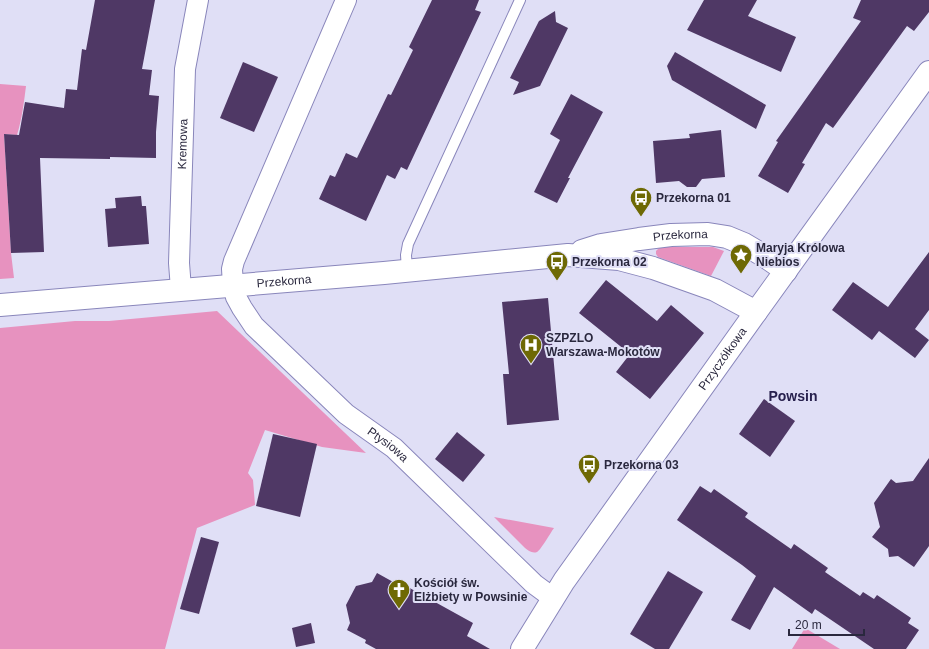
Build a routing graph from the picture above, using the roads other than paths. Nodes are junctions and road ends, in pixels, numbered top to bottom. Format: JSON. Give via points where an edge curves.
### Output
{"nodes":[{"id":1,"x":198,"y":0,"type":"edge"},
{"id":2,"x":346,"y":0,"type":"edge"},
{"id":3,"x":520,"y":0,"type":"edge"},
{"id":4,"x":929,"y":72,"type":"edge"},
{"id":5,"x":568,"y":255,"type":"junction"},
{"id":6,"x":407,"y":270,"type":"junction"},
{"id":7,"x":786,"y":271,"type":"junction"},
{"id":8,"x":233,"y":285,"type":"junction"},
{"id":9,"x":181,"y":289,"type":"junction"},
{"id":10,"x":0,"y":305,"type":"edge"},
{"id":11,"x":756,"y":312,"type":"junction"},
{"id":12,"x":553,"y":598,"type":"junction"},
{"id":13,"x":522,"y":649,"type":"edge"}],
"edges":[{"from":1,"to":9,"type":"street","name":"Kremowa","via":[[184,69],[179,263]]},
{"from":2,"to":8,"type":"street","name":"Ptysiowa","via":[[234,261]]},
{"from":3,"to":6,"type":"lane","via":[[408,244]]},
{"from":4,"to":7,"type":"street","name":"Przyczółkowa"},
{"from":5,"to":6,"type":"street","name":"Przekorna"},
{"from":5,"to":7,"type":"street","name":"Przekorna","via":[[601,245],[671,235],[708,234],[727,236],[744,244]]},
{"from":5,"to":11,"type":"street","name":"Przekorna","via":[[619,259],[653,268],[715,290]]},
{"from":6,"to":8,"type":"street","name":"Przekorna"},
{"from":7,"to":11,"type":"street","name":"Przyczółkowa"},
{"from":8,"to":9,"type":"street","name":"Przekorna"},
{"from":8,"to":12,"type":"street","name":"Ptysiowa","via":[[236,297],[254,326],[346,414],[394,448],[534,584]]},
{"from":9,"to":10,"type":"street","name":"Przekorna"},
{"from":11,"to":12,"type":"street","name":"Przyczółkowa"},
{"from":12,"to":13,"type":"street","name":"Przyczółkowa"}]}
